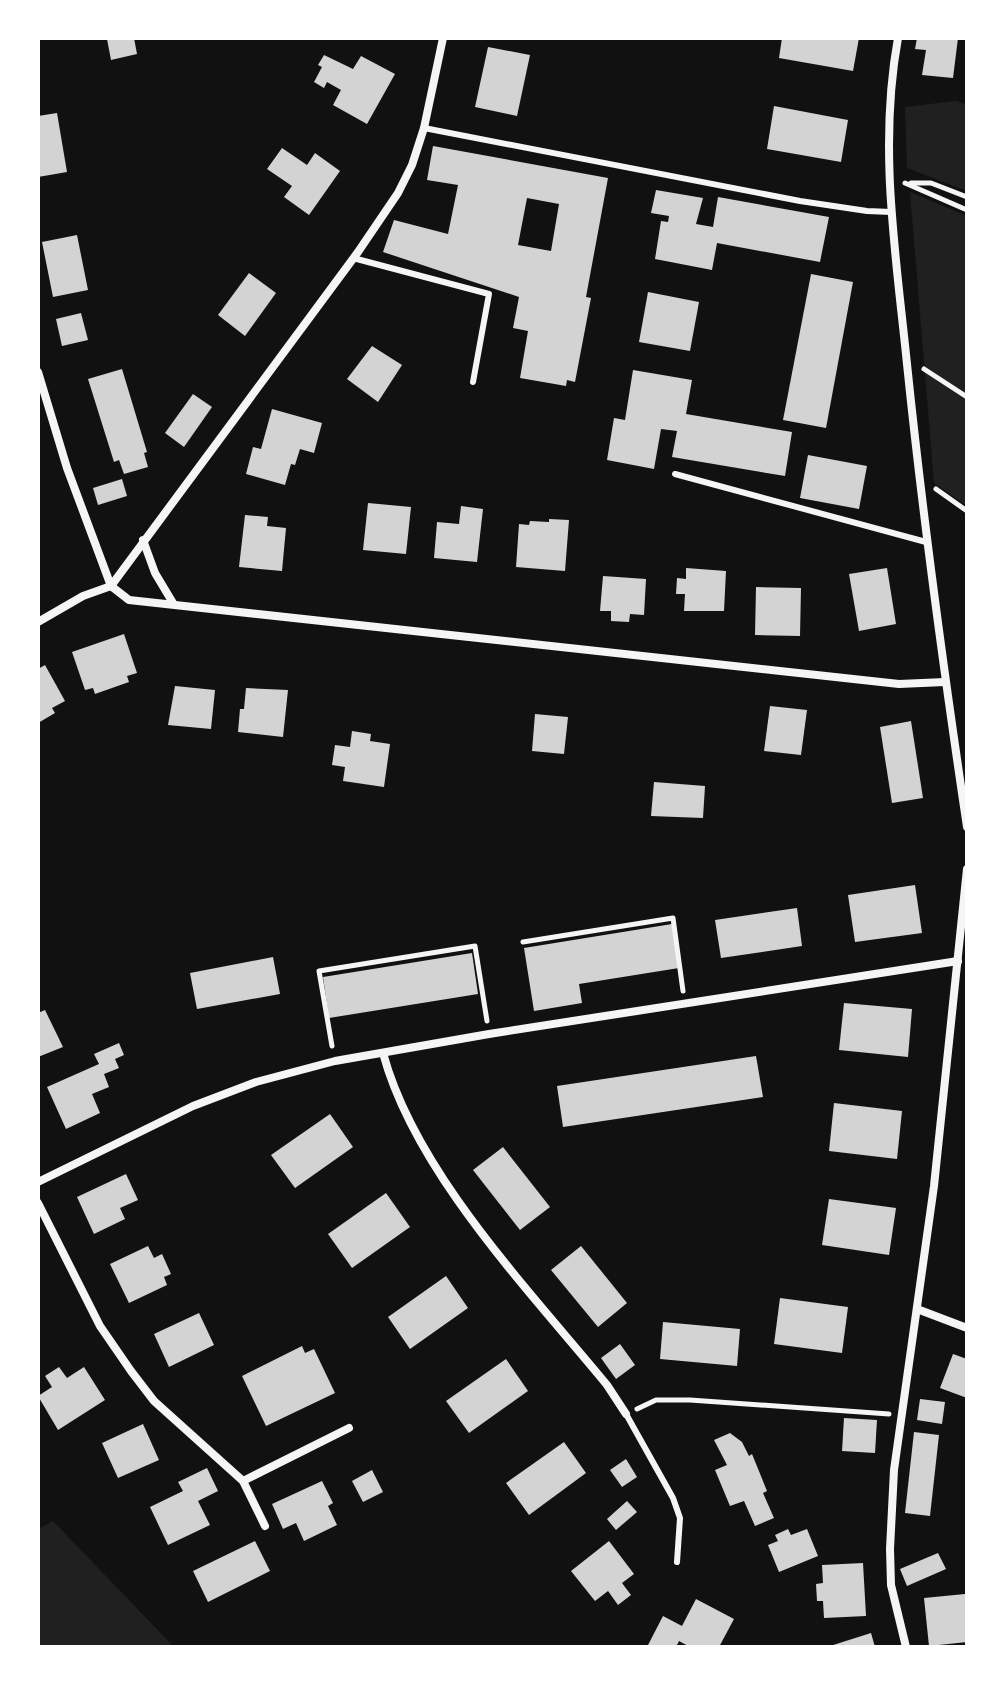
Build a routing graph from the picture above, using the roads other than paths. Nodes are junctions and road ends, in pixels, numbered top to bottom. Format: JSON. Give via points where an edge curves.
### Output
{"nodes":[{"id":1,"x":443,"y":38,"type":"edge"},
{"id":2,"x":898,"y":38,"type":"edge"},
{"id":3,"x":424,"y":128,"type":"junction"},
{"id":4,"x":891,"y":212,"type":"junction"},
{"id":5,"x":353,"y":258,"type":"junction"},
{"id":6,"x":38,"y":372,"type":"edge"},
{"id":7,"x":473,"y":382,"type":"dead end"},
{"id":8,"x":675,"y":474,"type":"dead end"},
{"id":9,"x":143,"y":540,"type":"junction"},
{"id":10,"x":926,"y":542,"type":"junction"},
{"id":11,"x":111,"y":586,"type":"junction"},
{"id":12,"x":173,"y":603,"type":"junction"},
{"id":13,"x":38,"y":622,"type":"edge"},
{"id":14,"x":945,"y":682,"type":"junction"},
{"id":15,"x":967,"y":827,"type":"edge"},
{"id":16,"x":967,"y":869,"type":"edge"},
{"id":17,"x":964,"y":945,"type":"edge"},
{"id":18,"x":958,"y":961,"type":"junction"},
{"id":19,"x":383,"y":1053,"type":"junction"},
{"id":20,"x":38,"y":1182,"type":"edge"},
{"id":21,"x":38,"y":1203,"type":"edge"},
{"id":22,"x":917,"y":1309,"type":"junction"},
{"id":23,"x":967,"y":1328,"type":"edge"},
{"id":24,"x":626,"y":1414,"type":"joint"},
{"id":25,"x":349,"y":1428,"type":"dead end"},
{"id":26,"x":243,"y":1481,"type":"junction"},
{"id":27,"x":265,"y":1526,"type":"dead end"},
{"id":28,"x":677,"y":1562,"type":"dead end"},
{"id":29,"x":906,"y":1647,"type":"edge"}],
"edges":[{"from":1,"to":3,"type":"street"},
{"from":2,"to":4,"type":"street","via":[[888,107]]},
{"from":3,"to":4,"type":"lane","via":[[800,201]]},
{"from":3,"to":5,"type":"street","via":[[398,193]]},
{"from":4,"to":10,"type":"street"},
{"from":5,"to":7,"type":"lane","via":[[489,294]]},
{"from":5,"to":9,"type":"street"},
{"from":6,"to":11,"type":"street"},
{"from":8,"to":10,"type":"lane"},
{"from":9,"to":11,"type":"street"},
{"from":9,"to":12,"type":"street"},
{"from":10,"to":14,"type":"street"},
{"from":11,"to":12,"type":"street","via":[[129,600]]},
{"from":11,"to":13,"type":"street"},
{"from":12,"to":14,"type":"street","via":[[899,684]]},
{"from":14,"to":15,"type":"street"},
{"from":16,"to":17,"type":"street"},
{"from":17,"to":18,"type":"street"},
{"from":18,"to":19,"type":"street"},
{"from":18,"to":22,"type":"street"},
{"from":19,"to":20,"type":"street","via":[[256,1082],[193,1106]]},
{"from":19,"to":24,"type":"street","via":[[400,1103],[470,1217]]},
{"from":21,"to":26,"type":"street","via":[[100,1326],[131,1371],[154,1401]]},
{"from":22,"to":23,"type":"street"},
{"from":22,"to":29,"type":"street","via":[[894,1470],[890,1549],[891,1585]]},
{"from":24,"to":28,"type":"lane","via":[[680,1518]]},
{"from":25,"to":26,"type":"street"},
{"from":26,"to":27,"type":"street"}]}
